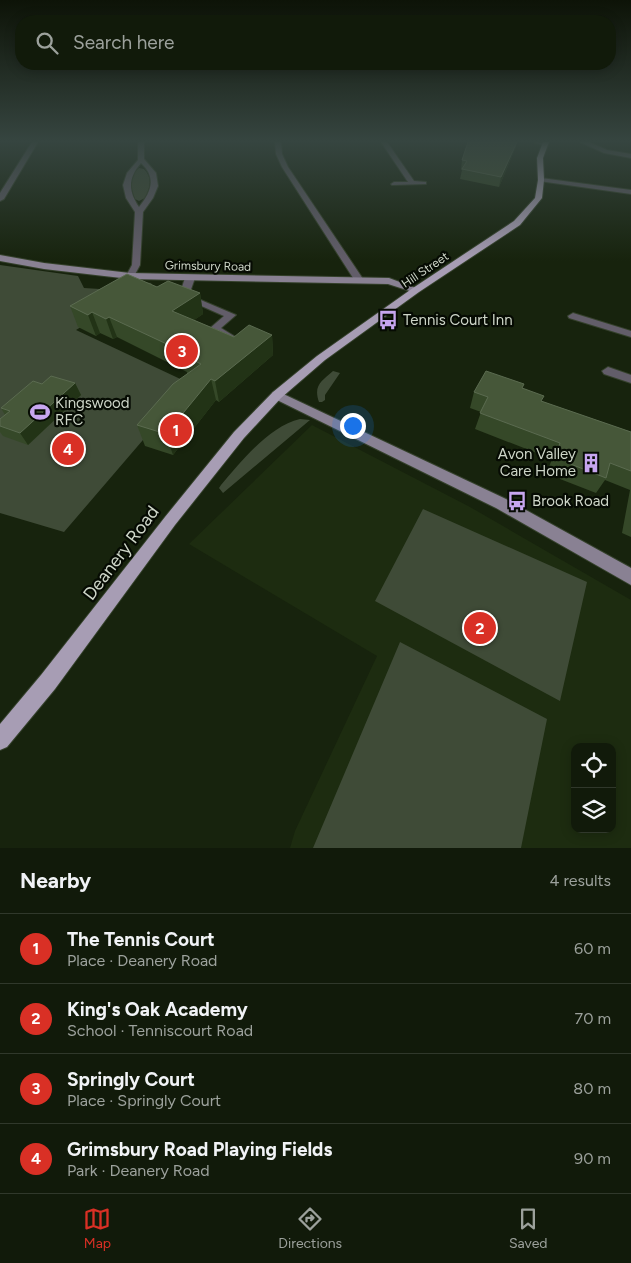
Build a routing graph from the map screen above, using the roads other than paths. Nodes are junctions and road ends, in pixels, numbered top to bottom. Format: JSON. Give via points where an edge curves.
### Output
{"nodes":[{"id":1,"x":11,"y":182,"type":"edge"},
{"id":2,"x":127,"y":182,"type":"edge"},
{"id":3,"x":155,"y":182,"type":"edge"},
{"id":4,"x":294,"y":182,"type":"edge"},
{"id":5,"x":541,"y":182,"type":"edge"},
{"id":6,"x":553,"y":182,"type":"edge"},
{"id":7,"x":412,"y":183,"type":"joint"},
{"id":8,"x":424,"y":183,"type":"dead end"},
{"id":9,"x":394,"y":184,"type":"dead end"},
{"id":10,"x":631,"y":192,"type":"edge"},
{"id":11,"x":0,"y":199,"type":"edge"},
{"id":12,"x":139,"y":212,"type":"junction"},
{"id":13,"x":0,"y":258,"type":"edge"},
{"id":14,"x":130,"y":276,"type":"junction"},
{"id":15,"x":190,"y":278,"type":"junction"},
{"id":16,"x":358,"y":279,"type":"junction"},
{"id":17,"x":416,"y":290,"type":"junction"},
{"id":18,"x":573,"y":316,"type":"dead end"},
{"id":19,"x":631,"y":334,"type":"edge"},
{"id":20,"x":235,"y":339,"type":"edge"},
{"id":21,"x":608,"y":371,"type":"dead end"},
{"id":22,"x":631,"y":379,"type":"edge"},
{"id":23,"x":278,"y":395,"type":"junction"},
{"id":24,"x":631,"y":577,"type":"edge"},
{"id":25,"x":0,"y":740,"type":"edge"}],
"edges":[{"from":1,"to":11,"type":"street"},
{"from":2,"to":12,"type":"street","via":[[127,193]]},
{"from":3,"to":12,"type":"street","via":[[150,199]]},
{"from":4,"to":16,"type":"street"},
{"from":5,"to":17,"type":"main road","name":"Hill Street","via":[[538,198],[517,223]]},
{"from":6,"to":10,"type":"street"},
{"from":7,"to":8,"type":"street"},
{"from":7,"to":9,"type":"street"},
{"from":12,"to":14,"type":"street","via":[[136,265]]},
{"from":13,"to":14,"type":"street","name":"Grimsbury Road"},
{"from":14,"to":15,"type":"street","name":"Grimsbury Road"},
{"from":15,"to":16,"type":"street","name":"Grimsbury Road"},
{"from":15,"to":20,"type":"street","via":[[180,296],[231,315],[214,329]]},
{"from":16,"to":17,"type":"street","name":"Grimsbury Road","via":[[389,281]]},
{"from":17,"to":23,"type":"main road","name":"Hill Street","via":[[321,358]]},
{"from":18,"to":19,"type":"street"},
{"from":21,"to":22,"type":"street"},
{"from":23,"to":24,"type":"street","via":[[433,469]]},
{"from":23,"to":25,"type":"main road","name":"Deanery Road","via":[[239,435]]}]}
